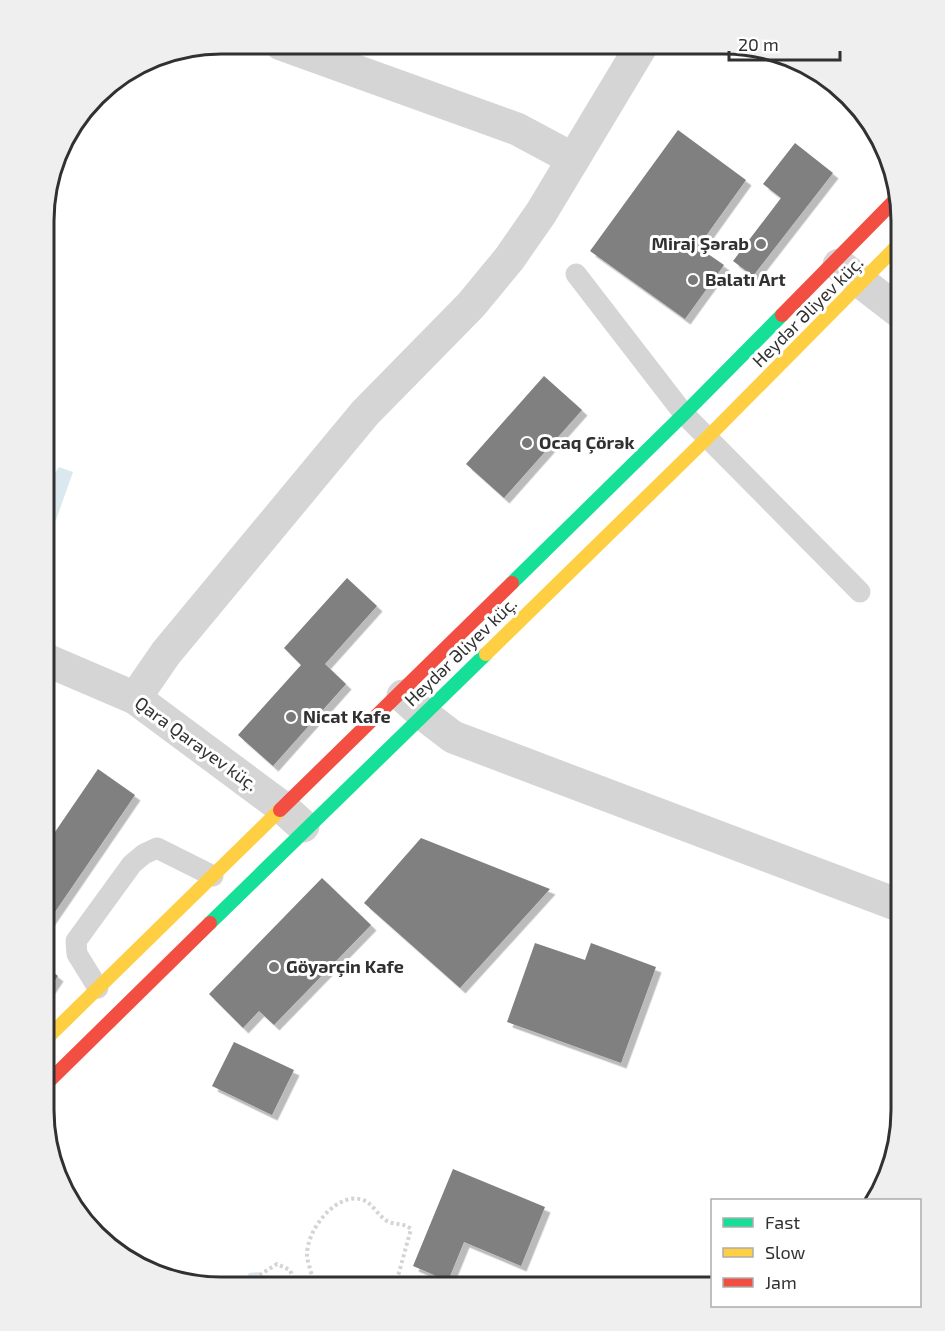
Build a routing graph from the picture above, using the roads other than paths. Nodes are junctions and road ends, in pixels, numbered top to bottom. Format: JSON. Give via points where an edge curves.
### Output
{"nodes":[{"id":1,"x":309,"y":54,"type":"edge"},
{"id":2,"x":637,"y":54,"type":"edge"},
{"id":3,"x":573,"y":159,"type":"junction"},
{"id":4,"x":890,"y":205,"type":"edge"},
{"id":5,"x":891,"y":256,"type":"edge"},
{"id":6,"x":835,"y":262,"type":"junction"},
{"id":7,"x":576,"y":274,"type":"dead end"},
{"id":8,"x":861,"y":284,"type":"junction"},
{"id":9,"x":891,"y":306,"type":"edge"},
{"id":10,"x":684,"y":414,"type":"junction"},
{"id":11,"x":706,"y":439,"type":"junction"},
{"id":12,"x":860,"y":592,"type":"dead end"},
{"id":13,"x":54,"y":663,"type":"edge"},
{"id":14,"x":135,"y":698,"type":"junction"},
{"id":15,"x":411,"y":703,"type":"junction"},
{"id":16,"x":282,"y":808,"type":"junction"},
{"id":17,"x":306,"y":830,"type":"junction"},
{"id":18,"x":213,"y":876,"type":"junction"},
{"id":19,"x":891,"y":902,"type":"edge"},
{"id":20,"x":98,"y":988,"type":"junction"},
{"id":21,"x":54,"y":1031,"type":"edge"},
{"id":22,"x":54,"y":1076,"type":"edge"}],
"edges":[{"from":1,"to":3,"type":"street","via":[[518,129]]},
{"from":2,"to":3,"type":"street"},
{"from":3,"to":14,"type":"street","via":[[541,213],[471,305],[365,413],[166,653]]},
{"from":4,"to":6,"type":"main road","name":"Heydər Əliyev küç."},
{"from":5,"to":8,"type":"main road","name":"Heydər Əliyev küç."},
{"from":6,"to":8,"type":"street"},
{"from":6,"to":10,"type":"main road","name":"Heydər Əliyev küç."},
{"from":7,"to":10,"type":"lane"},
{"from":8,"to":9,"type":"street"},
{"from":8,"to":11,"type":"main road","name":"Heydər Əliyev küç."},
{"from":10,"to":11,"type":"lane"},
{"from":10,"to":15,"type":"main road","name":"Heydər Əliyev küç."},
{"from":11,"to":12,"type":"lane"},
{"from":11,"to":15,"type":"main road","name":"Heydər Əliyev küç."},
{"from":13,"to":14,"type":"street","name":"Qara Qarayev küç."},
{"from":14,"to":16,"type":"street","name":"Qara Qarayev küç."},
{"from":15,"to":16,"type":"main road","name":"Heydər Əliyev küç."},
{"from":15,"to":17,"type":"main road","name":"Heydər Əliyev küç."},
{"from":15,"to":19,"type":"street","via":[[453,737]]},
{"from":16,"to":17,"type":"street","name":"Qara Qarayev küç."},
{"from":16,"to":18,"type":"main road","name":"Heydər Əliyev küç."},
{"from":17,"to":22,"type":"main road","name":"Heydər Əliyev küç."},
{"from":18,"to":20,"type":"main road","name":"Heydər Əliyev küç."},
{"from":18,"to":20,"type":"lane","via":[[157,848],[132,864],[76,941],[77,954]]},
{"from":20,"to":21,"type":"main road","name":"Heydər Əliyev küç."}]}
